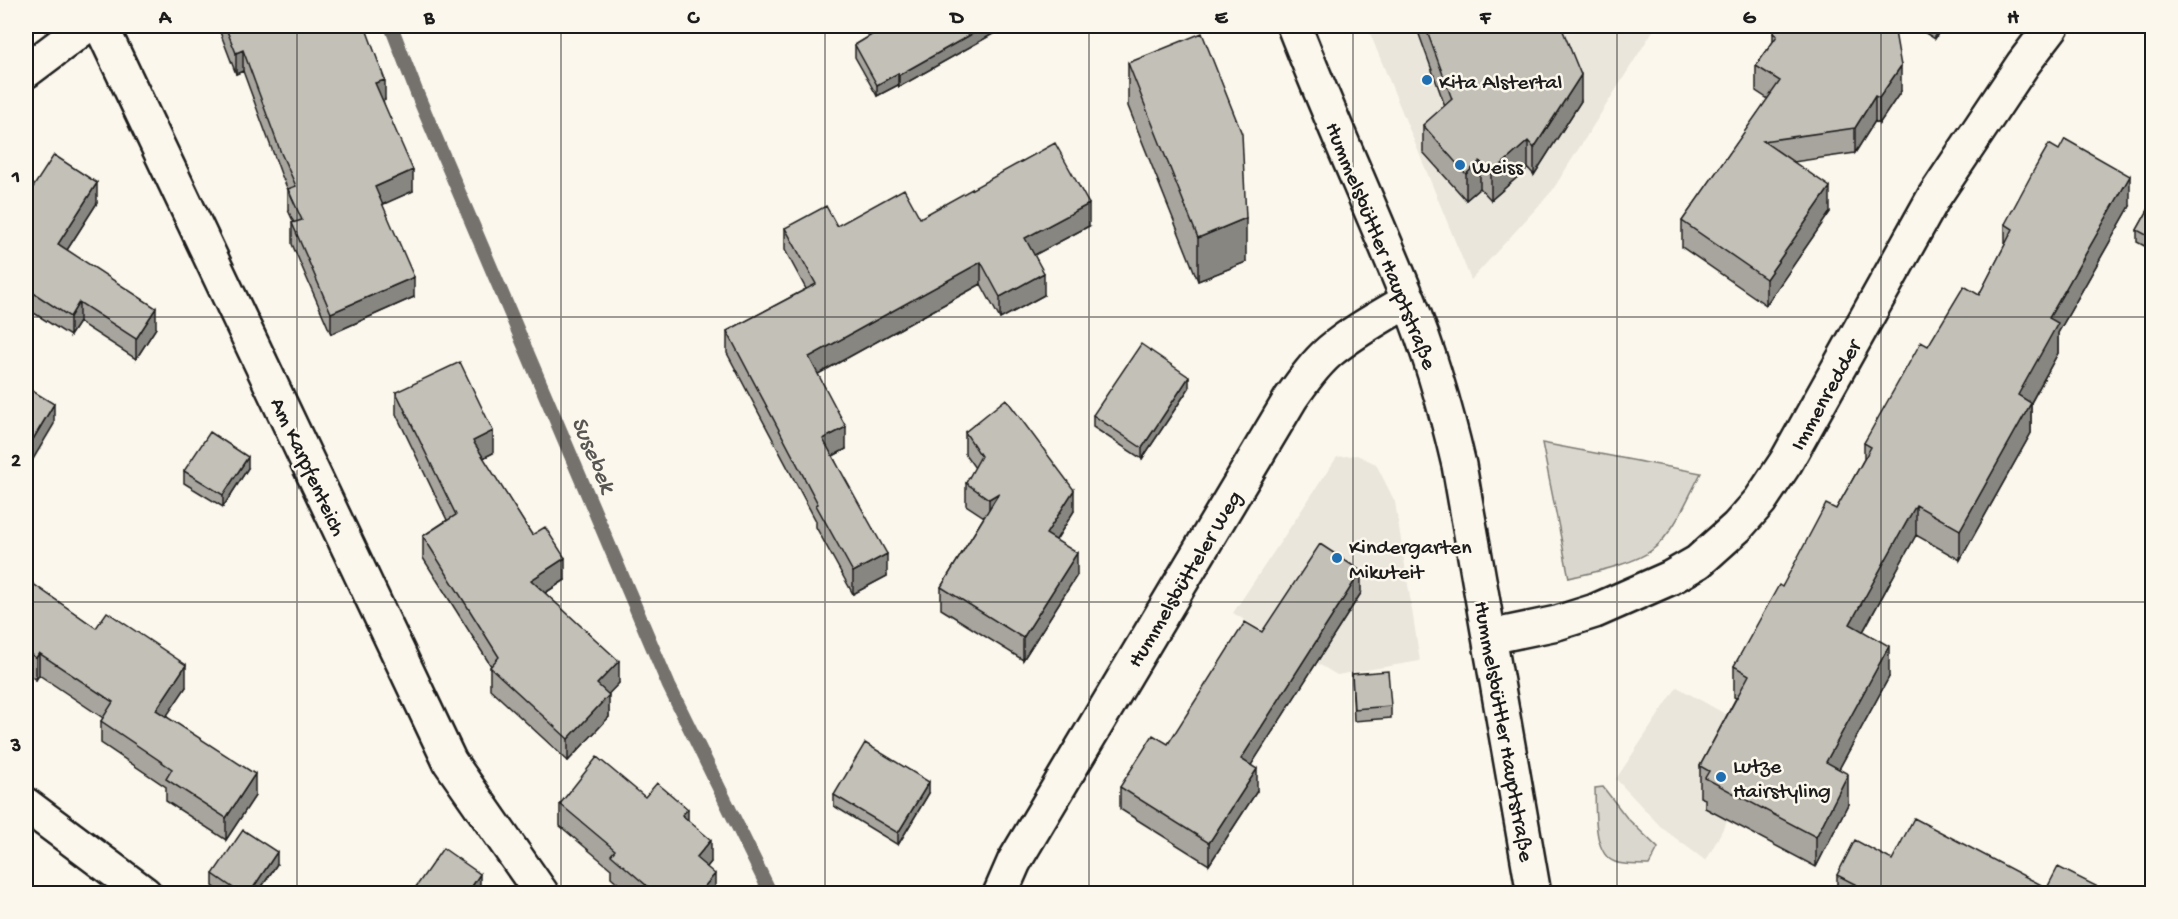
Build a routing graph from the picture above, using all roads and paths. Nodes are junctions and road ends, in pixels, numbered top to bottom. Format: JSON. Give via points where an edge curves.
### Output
{"nodes":[{"id":1,"x":86,"y":26,"type":"edge"},
{"id":2,"x":101,"y":26,"type":"edge"},
{"id":3,"x":1294,"y":26,"type":"edge"},
{"id":4,"x":2052,"y":26,"type":"edge"},
{"id":5,"x":26,"y":70,"type":"edge"},
{"id":6,"x":1409,"y":300,"type":"junction"},
{"id":7,"x":1490,"y":637,"type":"junction"},
{"id":8,"x":26,"y":805,"type":"edge"},
{"id":9,"x":145,"y":894,"type":"edge"},
{"id":10,"x":542,"y":894,"type":"edge"},
{"id":11,"x":1000,"y":894,"type":"edge"},
{"id":12,"x":1534,"y":894,"type":"edge"}],
"edges":[{"from":1,"to":5,"type":"street"},
{"from":2,"to":10,"type":"street","name":"Am Karpfenteich","via":[[450,762]]},
{"from":3,"to":6,"type":"street","name":"Hummelsbüttler Hauptstraße"},
{"from":4,"to":7,"type":"street","name":"Immenredder","via":[[1934,196],[1786,462],[1737,527],[1698,562],[1670,578],[1595,611]]},
{"from":6,"to":7,"type":"street","name":"Hummelsbüttler Hauptstraße","via":[[1449,422]]},
{"from":6,"to":11,"type":"street","name":"Hummelsbütteler Weg","via":[[1330,351],[1291,398],[1020,853]]},
{"from":7,"to":12,"type":"street","name":"Hummelsbüttler Hauptstraße"},
{"from":8,"to":9,"type":"street"}]}
